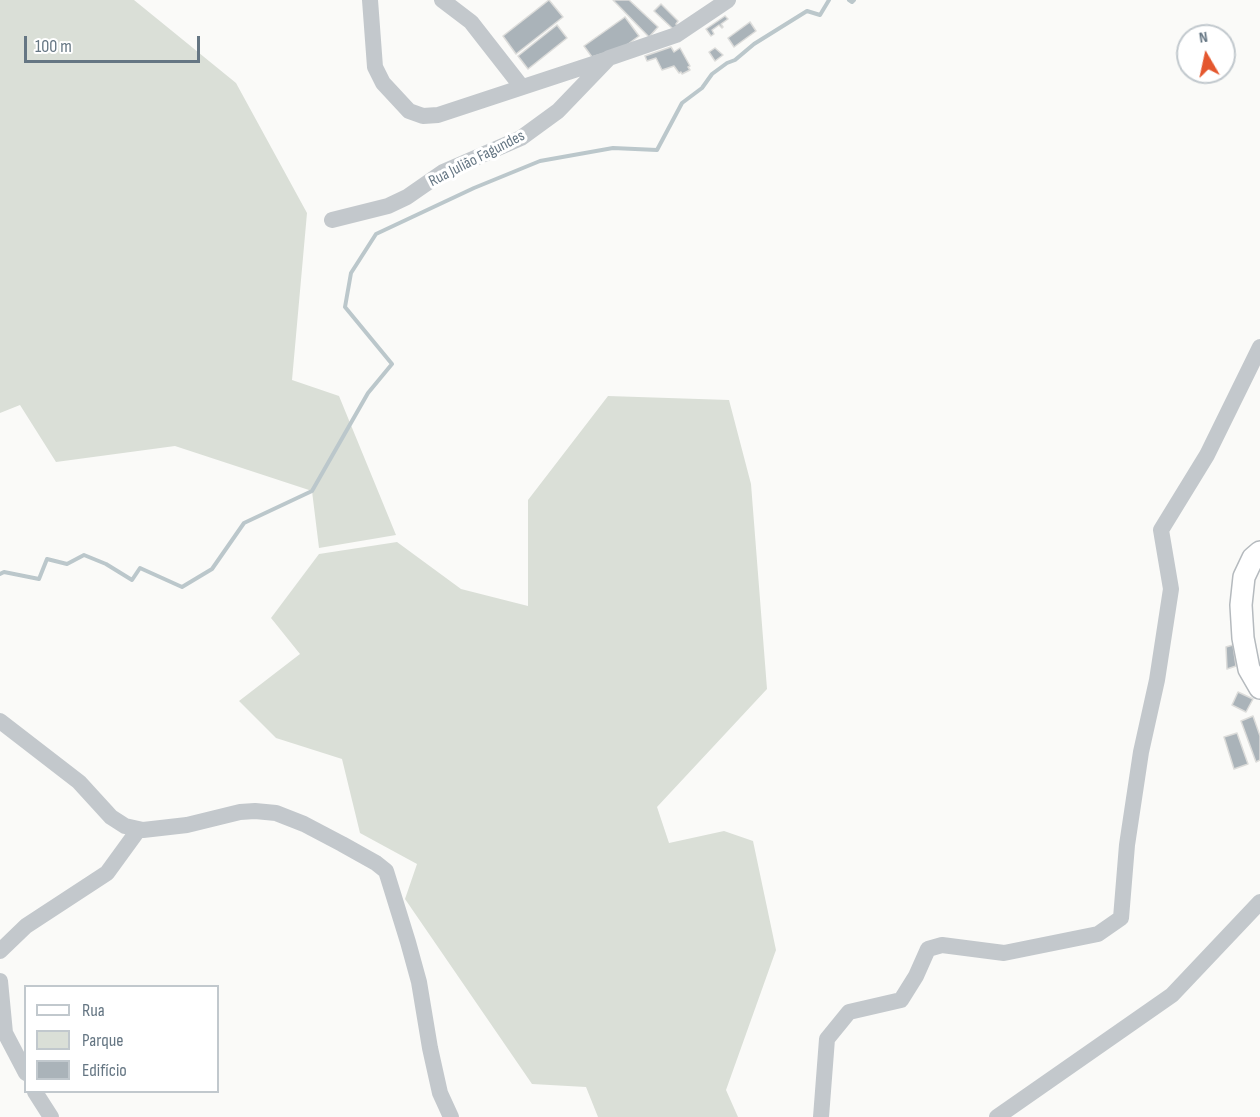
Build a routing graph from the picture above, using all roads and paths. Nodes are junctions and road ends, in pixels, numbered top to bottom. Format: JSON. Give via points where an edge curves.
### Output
{"nodes":[{"id":1,"x":370,"y":0,"type":"edge"},
{"id":2,"x":728,"y":0,"type":"edge"},
{"id":3,"x":445,"y":1,"type":"edge"},
{"id":4,"x":609,"y":58,"type":"junction"},
{"id":5,"x":521,"y":86,"type":"junction"},
{"id":6,"x":332,"y":220,"type":"dead end"},
{"id":7,"x":1260,"y":347,"type":"edge"},
{"id":8,"x":1260,"y":552,"type":"edge"},
{"id":9,"x":1260,"y":688,"type":"edge"},
{"id":10,"x":0,"y":721,"type":"edge"},
{"id":11,"x":139,"y":829,"type":"junction"},
{"id":12,"x":1260,"y":902,"type":"edge"},
{"id":13,"x":0,"y":951,"type":"edge"},
{"id":14,"x":0,"y":981,"type":"edge"},
{"id":15,"x":24,"y":1070,"type":"edge"},
{"id":16,"x":36,"y":1093,"type":"edge"},
{"id":17,"x":826,"y":1116,"type":"edge"},
{"id":18,"x":51,"y":1117,"type":"edge"},
{"id":19,"x":451,"y":1117,"type":"edge"},
{"id":20,"x":997,"y":1117,"type":"edge"}],
"edges":[{"from":1,"to":5,"type":"street","via":[[375,67],[383,83],[410,111],[423,116],[438,115]]},
{"from":2,"to":4,"type":"street","name":"Rua Julião Fagundes","via":[[676,35]]},
{"from":3,"to":5,"type":"street","via":[[471,22]]},
{"from":4,"to":5,"type":"street"},
{"from":4,"to":6,"type":"street","name":"Rua Julião Fagundes","via":[[558,111],[521,138],[443,172],[388,206]]},
{"from":7,"to":17,"type":"street","via":[[1207,455],[1161,530],[1171,589],[1141,752],[1121,918],[1098,934],[1004,953],[942,945],[928,949],[901,1000],[849,1012],[827,1039]]},
{"from":8,"to":9,"type":"main road","via":[[1244,578],[1241,605],[1249,669]]},
{"from":10,"to":11,"type":"street","via":[[79,782],[111,817]]},
{"from":11,"to":13,"type":"street","via":[[107,873],[26,926]]},
{"from":11,"to":19,"type":"street","via":[[266,811],[304,824],[386,871],[418,982],[440,1093]]},
{"from":12,"to":20,"type":"street","via":[[1172,995]]},
{"from":14,"to":15,"type":"street","via":[[4,1033]]},
{"from":16,"to":18,"type":"street"}]}
